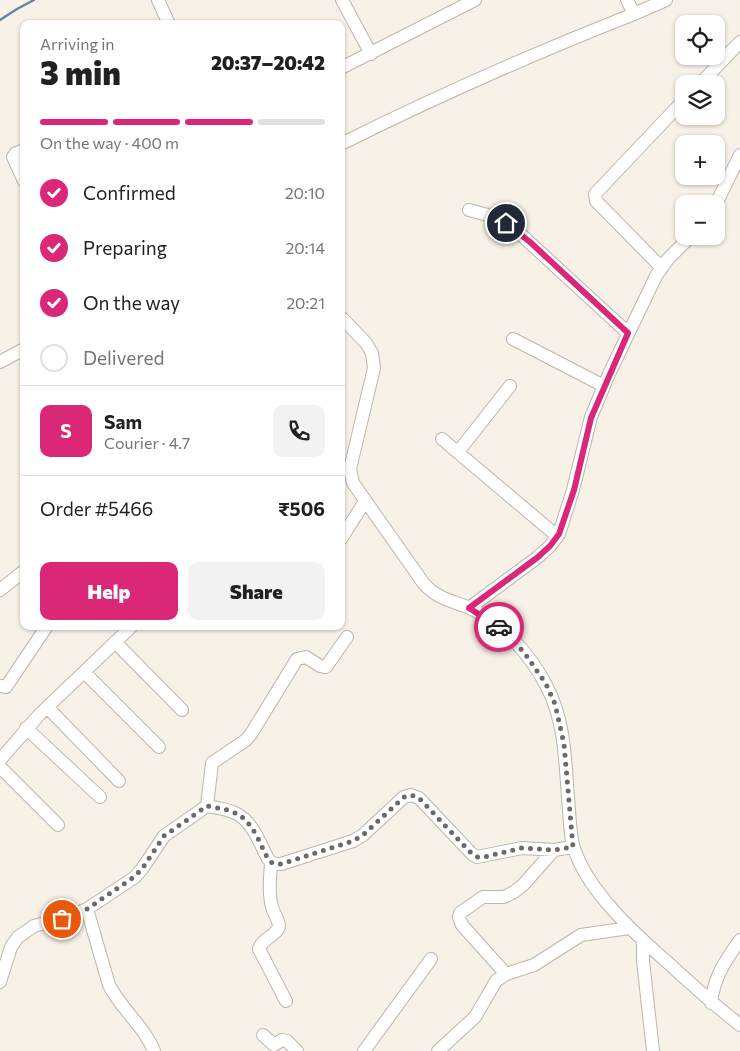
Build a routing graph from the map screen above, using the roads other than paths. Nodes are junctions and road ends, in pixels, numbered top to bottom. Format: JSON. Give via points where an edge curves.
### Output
{"nodes":[{"id":1,"x":158,"y":0,"type":"edge"},
{"id":2,"x":342,"y":0,"type":"edge"},
{"id":3,"x":475,"y":0,"type":"edge"},
{"id":4,"x":627,"y":0,"type":"edge"},
{"id":5,"x":666,"y":0,"type":"edge"},
{"id":6,"x":634,"y":14,"type":"junction"},
{"id":7,"x":167,"y":20,"type":"edge"},
{"id":8,"x":740,"y":42,"type":"edge"},
{"id":9,"x":371,"y":54,"type":"junction"},
{"id":10,"x":345,"y":66,"type":"edge"},
{"id":11,"x":709,"y":75,"type":"edge"},
{"id":12,"x":675,"y":110,"type":"edge"},
{"id":13,"x":345,"y":142,"type":"edge"},
{"id":14,"x":20,"y":152,"type":"edge"},
{"id":15,"x":740,"y":155,"type":"edge"},
{"id":16,"x":20,"y":172,"type":"edge"},
{"id":17,"x":720,"y":195,"type":"edge"},
{"id":18,"x":469,"y":210,"type":"dead end"},
{"id":19,"x":683,"y":245,"type":"edge"},
{"id":20,"x":662,"y":268,"type":"junction"},
{"id":21,"x":345,"y":320,"type":"edge"},
{"id":22,"x":628,"y":333,"type":"junction"},
{"id":23,"x":513,"y":339,"type":"dead end"},
{"id":24,"x":20,"y":351,"type":"edge"},
{"id":25,"x":0,"y":362,"type":"edge"},
{"id":26,"x":510,"y":386,"type":"dead end"},
{"id":27,"x":604,"y":386,"type":"junction"},
{"id":28,"x":442,"y":438,"type":"dead end"},
{"id":29,"x":458,"y":452,"type":"junction"},
{"id":30,"x":365,"y":501,"type":"junction"},
{"id":31,"x":345,"y":533,"type":"edge"},
{"id":32,"x":557,"y":536,"type":"junction"},
{"id":33,"x":20,"y":574,"type":"edge"},
{"id":34,"x":0,"y":590,"type":"edge"},
{"id":35,"x":469,"y":608,"type":"junction"},
{"id":36,"x":44,"y":630,"type":"edge"},
{"id":37,"x":128,"y":630,"type":"edge"},
{"id":38,"x":346,"y":637,"type":"dead end"},
{"id":39,"x":115,"y":642,"type":"junction"},
{"id":40,"x":84,"y":672,"type":"junction"},
{"id":41,"x":0,"y":686,"type":"edge"},
{"id":42,"x":47,"y":707,"type":"junction"},
{"id":43,"x":182,"y":710,"type":"dead end"},
{"id":44,"x":26,"y":728,"type":"junction"},
{"id":45,"x":159,"y":748,"type":"dead end"},
{"id":46,"x":0,"y":760,"type":"edge"},
{"id":47,"x":0,"y":768,"type":"edge"},
{"id":48,"x":120,"y":781,"type":"dead end"},
{"id":49,"x":100,"y":797,"type":"dead end"},
{"id":50,"x":207,"y":806,"type":"junction"},
{"id":51,"x":58,"y":825,"type":"dead end"},
{"id":52,"x":573,"y":847,"type":"junction"},
{"id":53,"x":554,"y":850,"type":"junction"},
{"id":54,"x":271,"y":863,"type":"junction"},
{"id":55,"x":87,"y":909,"type":"junction"},
{"id":56,"x":629,"y":928,"type":"junction"},
{"id":57,"x":740,"y":940,"type":"edge"},
{"id":58,"x":644,"y":941,"type":"junction"},
{"id":59,"x":432,"y":959,"type":"dead end"},
{"id":60,"x":506,"y":974,"type":"junction"},
{"id":61,"x":0,"y":982,"type":"edge"},
{"id":62,"x":286,"y":1001,"type":"dead end"},
{"id":63,"x":711,"y":1003,"type":"junction"},
{"id":64,"x":740,"y":1025,"type":"edge"},
{"id":65,"x":263,"y":1035,"type":"dead end"},
{"id":66,"x":154,"y":1051,"type":"edge"},
{"id":67,"x":297,"y":1051,"type":"edge"},
{"id":68,"x":364,"y":1051,"type":"edge"},
{"id":69,"x":438,"y":1051,"type":"edge"},
{"id":70,"x":653,"y":1051,"type":"edge"}],
"edges":[{"from":1,"to":7,"type":"street"},
{"from":2,"to":9,"type":"street"},
{"from":3,"to":9,"type":"street"},
{"from":4,"to":6,"type":"street"},
{"from":5,"to":6,"type":"street"},
{"from":6,"to":13,"type":"street","via":[[510,64]]},
{"from":8,"to":11,"type":"street"},
{"from":9,"to":10,"type":"street"},
{"from":12,"to":20,"type":"street","via":[[595,194],[596,201]]},
{"from":14,"to":16,"type":"street","via":[[13,157]]},
{"from":15,"to":17,"type":"street"},
{"from":18,"to":22,"type":"street","via":[[495,217],[516,230]]},
{"from":19,"to":20,"type":"street"},
{"from":20,"to":22,"type":"street"},
{"from":21,"to":30,"type":"street","via":[[366,343],[372,353],[374,368],[350,469],[353,483]]},
{"from":22,"to":27,"type":"street"},
{"from":23,"to":27,"type":"street"},
{"from":24,"to":25,"type":"street"},
{"from":26,"to":29,"type":"street"},
{"from":27,"to":32,"type":"street","via":[[591,418],[574,490]]},
{"from":28,"to":29,"type":"street"},
{"from":29,"to":32,"type":"street"},
{"from":30,"to":31,"type":"street"},
{"from":30,"to":35,"type":"street","via":[[431,592]]},
{"from":32,"to":35,"type":"street","via":[[538,557]]},
{"from":33,"to":34,"type":"street"},
{"from":35,"to":52,"type":"street","via":[[510,636],[537,670],[555,704],[562,732]]},
{"from":36,"to":41,"type":"street","via":[[6,686]]},
{"from":37,"to":39,"type":"street"},
{"from":38,"to":50,"type":"street","via":[[326,666],[306,657],[297,659],[251,734],[212,763]]},
{"from":39,"to":40,"type":"street"},
{"from":39,"to":43,"type":"street"},
{"from":40,"to":42,"type":"street"},
{"from":40,"to":45,"type":"street"},
{"from":42,"to":44,"type":"street"},
{"from":42,"to":48,"type":"street"},
{"from":44,"to":46,"type":"street"},
{"from":44,"to":49,"type":"street"},
{"from":47,"to":51,"type":"street"},
{"from":50,"to":54,"type":"street","via":[[244,818]]},
{"from":50,"to":55,"type":"street","via":[[164,836],[134,877]]},
{"from":52,"to":53,"type":"street"},
{"from":52,"to":56,"type":"street","via":[[591,882]]},
{"from":53,"to":54,"type":"street","via":[[522,848],[477,857],[419,798],[411,795],[404,797],[353,841],[281,864]]},
{"from":53,"to":60,"type":"street","via":[[514,892],[504,897],[482,896],[460,913],[462,925]]},
{"from":54,"to":62,"type":"street","via":[[269,891],[278,926],[259,949]]},
{"from":55,"to":61,"type":"street","via":[[34,926],[18,937],[11,947]]},
{"from":55,"to":66,"type":"street","via":[[109,985]]},
{"from":56,"to":58,"type":"street"},
{"from":56,"to":60,"type":"street","via":[[581,935],[534,965]]},
{"from":57,"to":63,"type":"street","via":[[715,982]]},
{"from":58,"to":63,"type":"street"},
{"from":58,"to":70,"type":"street","via":[[643,960]]},
{"from":59,"to":68,"type":"street"},
{"from":60,"to":69,"type":"street","via":[[496,981],[475,1017]]},
{"from":63,"to":64,"type":"street"},
{"from":65,"to":67,"type":"street","via":[[274,1045],[287,1041]]}]}
